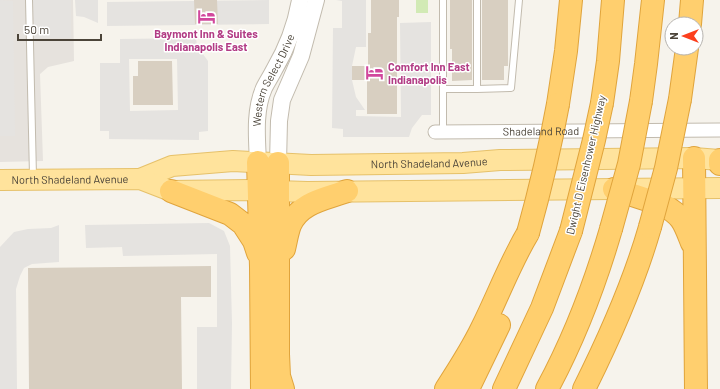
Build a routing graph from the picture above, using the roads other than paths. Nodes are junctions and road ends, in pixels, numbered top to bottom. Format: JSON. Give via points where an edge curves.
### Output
{"nodes":[{"id":1,"x":29,"y":0,"type":"edge"},
{"id":2,"x":300,"y":0,"type":"edge"},
{"id":3,"x":316,"y":0,"type":"edge"},
{"id":4,"x":443,"y":0,"type":"edge"},
{"id":5,"x":477,"y":0,"type":"edge"},
{"id":6,"x":519,"y":0,"type":"edge"},
{"id":7,"x":571,"y":0,"type":"edge"},
{"id":8,"x":613,"y":0,"type":"edge"},
{"id":9,"x":652,"y":0,"type":"edge"},
{"id":10,"x":692,"y":0,"type":"edge"},
{"id":11,"x":691,"y":16,"type":"edge"},
{"id":12,"x":686,"y":56,"type":"edge"},
{"id":13,"x":443,"y":89,"type":"junction"},
{"id":14,"x":477,"y":89,"type":"junction"},
{"id":15,"x":720,"y":130,"type":"edge"},
{"id":16,"x":439,"y":132,"type":"joint"},
{"id":17,"x":694,"y":158,"type":"junction"},
{"id":18,"x":720,"y":160,"type":"edge"},
{"id":19,"x":268,"y":163,"type":"junction"},
{"id":20,"x":720,"y":164,"type":"edge"},
{"id":21,"x":140,"y":179,"type":"junction"},
{"id":22,"x":0,"y":180,"type":"edge"},
{"id":23,"x":33,"y":180,"type":"junction"},
{"id":24,"x":695,"y":188,"type":"junction"},
{"id":25,"x":720,"y":188,"type":"edge"},
{"id":26,"x":614,"y":189,"type":"junction"},
{"id":27,"x":171,"y":191,"type":"junction"},
{"id":28,"x":269,"y":191,"type":"junction"},
{"id":29,"x":347,"y":191,"type":"junction"},
{"id":30,"x":528,"y":233,"type":"junction"},
{"id":31,"x":694,"y":250,"type":"junction"},
{"id":32,"x":270,"y":271,"type":"junction"},
{"id":33,"x":606,"y":345,"type":"junction"},
{"id":34,"x":262,"y":389,"type":"edge"},
{"id":35,"x":282,"y":389,"type":"edge"},
{"id":36,"x":446,"y":389,"type":"edge"},
{"id":37,"x":468,"y":389,"type":"edge"},
{"id":38,"x":504,"y":389,"type":"edge"},
{"id":39,"x":547,"y":389,"type":"edge"},
{"id":40,"x":584,"y":389,"type":"edge"},
{"id":41,"x":593,"y":389,"type":"edge"},
{"id":42,"x":696,"y":389,"type":"edge"}],
"edges":[{"from":1,"to":23,"type":"lane"},
{"from":2,"to":19,"type":"street","name":"Western Select Drive","via":[[286,47],[263,89],[260,100],[258,117]]},
{"from":3,"to":19,"type":"street","name":"Western Select Drive","via":[[301,56],[282,100]]},
{"from":4,"to":13,"type":"lane"},
{"from":5,"to":14,"type":"lane"},
{"from":6,"to":14,"type":"lane","via":[[511,88]]},
{"from":7,"to":30,"type":"highway","bridge":true,"via":[[558,104],[543,178]]},
{"from":8,"to":38,"type":"highway","name":"Dwight D Eisenhower Highway","bridge":true,"via":[[602,103],[571,231],[542,308]]},
{"from":9,"to":39,"type":"highway","bridge":true,"via":[[641,102],[611,229],[586,303]]},
{"from":10,"to":11,"type":"highway"},
{"from":12,"to":33,"type":"highway","bridge":true,"via":[[666,168],[650,227]]},
{"from":13,"to":14,"type":"lane"},
{"from":13,"to":16,"type":"lane"},
{"from":15,"to":16,"type":"street","name":"Shadeland Road"},
{"from":17,"to":18,"type":"main road","name":"North Shadeland Avenue"},
{"from":17,"to":19,"type":"main road","name":"North Shadeland Avenue","via":[[500,160],[463,164]]},
{"from":17,"to":24,"type":"highway"},
{"from":18,"to":20,"type":"highway"},
{"from":19,"to":21,"type":"main road","name":"North Shadeland Avenue","via":[[233,161],[172,166]]},
{"from":19,"to":28,"type":"highway"},
{"from":21,"to":23,"type":"main road","name":"North Shadeland Avenue"},
{"from":21,"to":27,"type":"main road","name":"North Shadeland Avenue"},
{"from":22,"to":23,"type":"main road","name":"North Shadeland Avenue"},
{"from":24,"to":25,"type":"main road","name":"North Shadeland Avenue"},
{"from":24,"to":26,"type":"main road","name":"North Shadeland Avenue"},
{"from":24,"to":31,"type":"highway"},
{"from":26,"to":29,"type":"main road","name":"North Shadeland Avenue"},
{"from":26,"to":31,"type":"highway","via":[[671,209],[682,219]]},
{"from":27,"to":28,"type":"main road","name":"North Shadeland Avenue"},
{"from":27,"to":32,"type":"highway","via":[[230,214],[243,224]]},
{"from":28,"to":29,"type":"main road","name":"North Shadeland Avenue"},
{"from":28,"to":32,"type":"highway"},
{"from":29,"to":32,"type":"highway","via":[[313,203],[299,212]]},
{"from":30,"to":36,"type":"highway","via":[[475,342]]},
{"from":30,"to":37,"type":"highway","via":[[527,256],[494,338]]},
{"from":31,"to":42,"type":"highway"},
{"from":32,"to":34,"type":"highway"},
{"from":32,"to":35,"type":"highway"},
{"from":33,"to":40,"type":"highway"},
{"from":33,"to":41,"type":"highway"}]}
